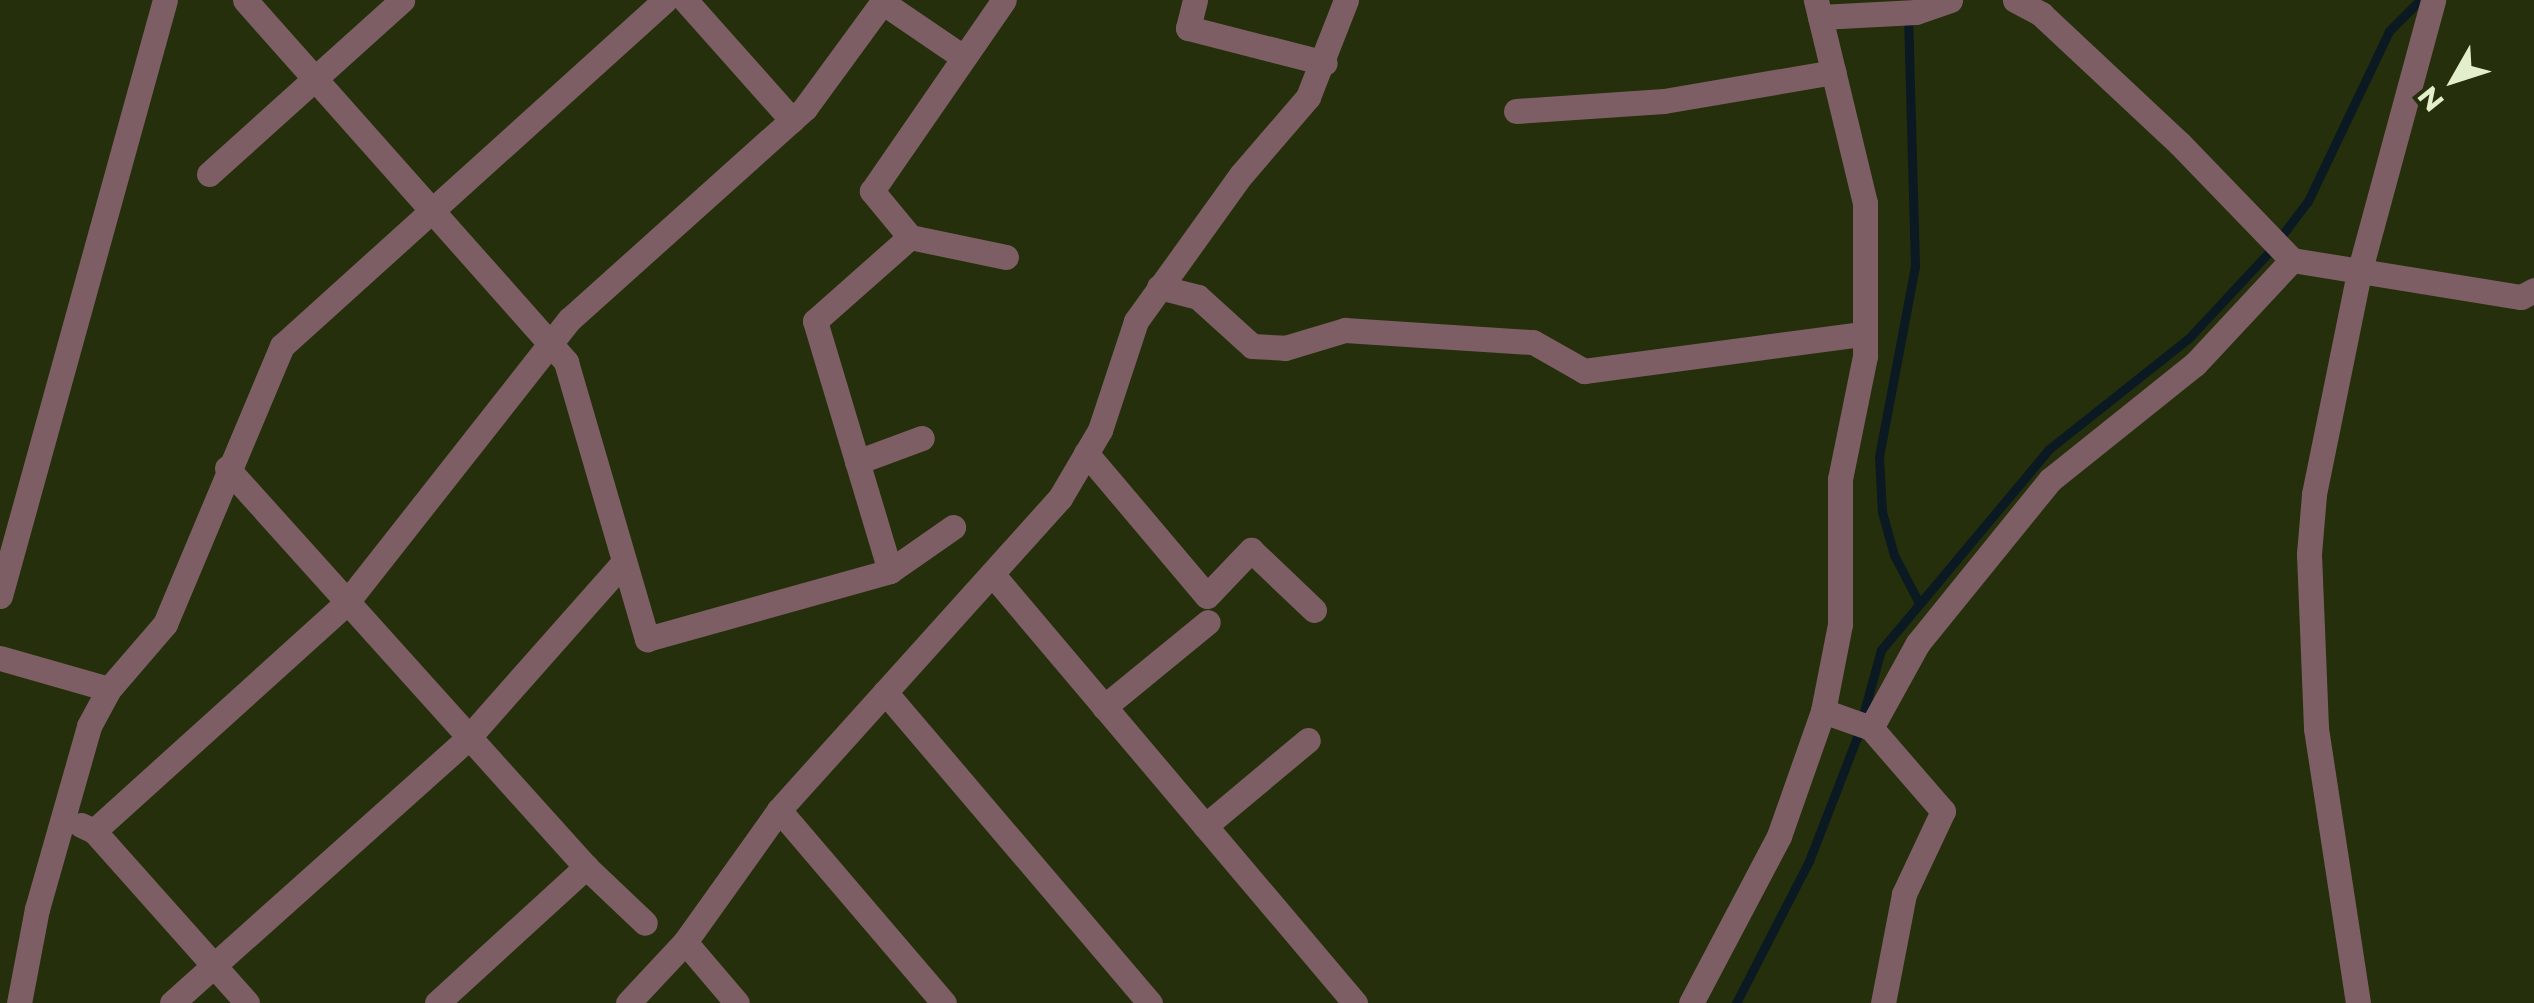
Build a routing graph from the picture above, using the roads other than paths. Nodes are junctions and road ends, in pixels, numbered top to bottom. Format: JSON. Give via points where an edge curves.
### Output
{"nodes":[{"id":1,"x":165,"y":0,"type":"edge"},
{"id":2,"x":245,"y":0,"type":"edge"},
{"id":3,"x":402,"y":0,"type":"edge"},
{"id":4,"x":665,"y":0,"type":"edge"},
{"id":5,"x":685,"y":0,"type":"edge"},
{"id":6,"x":1004,"y":0,"type":"edge"},
{"id":7,"x":1196,"y":0,"type":"edge"},
{"id":8,"x":1346,"y":0,"type":"edge"},
{"id":9,"x":1950,"y":0,"type":"edge"},
{"id":10,"x":2015,"y":0,"type":"edge"},
{"id":11,"x":883,"y":1,"type":"edge"},
{"id":12,"x":2431,"y":6,"type":"edge"},
{"id":13,"x":1818,"y":8,"type":"edge"},
{"id":14,"x":964,"y":57,"type":"junction"},
{"id":15,"x":1325,"y":63,"type":"junction"},
{"id":16,"x":1834,"y":72,"type":"junction"},
{"id":17,"x":315,"y":78,"type":"junction"},
{"id":18,"x":1516,"y":112,"type":"dead end"},
{"id":19,"x":792,"y":120,"type":"junction"},
{"id":20,"x":208,"y":174,"type":"dead end"},
{"id":21,"x":432,"y":210,"type":"junction"},
{"id":22,"x":910,"y":237,"type":"junction"},
{"id":23,"x":1006,"y":256,"type":"dead end"},
{"id":24,"x":2289,"y":257,"type":"junction"},
{"id":25,"x":2358,"y":273,"type":"junction"},
{"id":26,"x":1158,"y":287,"type":"junction"},
{"id":27,"x":2534,"y":290,"type":"edge"},
{"id":28,"x":1863,"y":334,"type":"junction"},
{"id":29,"x":552,"y":344,"type":"junction"},
{"id":30,"x":922,"y":438,"type":"dead end"},
{"id":31,"x":1086,"y":453,"type":"junction"},
{"id":32,"x":857,"y":462,"type":"junction"},
{"id":33,"x":227,"y":468,"type":"junction"},
{"id":34,"x":953,"y":527,"type":"dead end"},
{"id":35,"x":624,"y":562,"type":"junction"},
{"id":36,"x":890,"y":571,"type":"junction"},
{"id":37,"x":993,"y":575,"type":"junction"},
{"id":38,"x":0,"y":596,"type":"edge"},
{"id":39,"x":347,"y":602,"type":"junction"},
{"id":40,"x":1314,"y":610,"type":"dead end"},
{"id":41,"x":1208,"y":622,"type":"dead end"},
{"id":42,"x":0,"y":658,"type":"edge"},
{"id":43,"x":109,"y":689,"type":"junction"},
{"id":44,"x":885,"y":692,"type":"junction"},
{"id":45,"x":1104,"y":707,"type":"junction"},
{"id":46,"x":1830,"y":713,"type":"junction"},
{"id":47,"x":1868,"y":726,"type":"junction"},
{"id":48,"x":470,"y":737,"type":"junction"},
{"id":49,"x":1308,"y":740,"type":"dead end"},
{"id":50,"x":779,"y":810,"type":"junction"},
{"id":51,"x":64,"y":818,"type":"junction"},
{"id":52,"x":1205,"y":826,"type":"junction"},
{"id":53,"x":94,"y":831,"type":"junction"},
{"id":54,"x":586,"y":867,"type":"junction"},
{"id":55,"x":645,"y":923,"type":"dead end"},
{"id":56,"x":685,"y":942,"type":"junction"},
{"id":57,"x":214,"y":966,"type":"junction"},
{"id":58,"x":19,"y":1003,"type":"edge"},
{"id":59,"x":172,"y":1003,"type":"edge"},
{"id":60,"x":247,"y":1003,"type":"edge"},
{"id":61,"x":437,"y":1003,"type":"edge"},
{"id":62,"x":628,"y":1003,"type":"edge"},
{"id":63,"x":736,"y":1003,"type":"edge"},
{"id":64,"x":944,"y":1003,"type":"edge"},
{"id":65,"x":1150,"y":1003,"type":"edge"},
{"id":66,"x":1355,"y":1003,"type":"edge"},
{"id":67,"x":1691,"y":1003,"type":"edge"},
{"id":68,"x":1884,"y":1003,"type":"edge"},
{"id":69,"x":2358,"y":1003,"type":"edge"}],
"edges":[{"from":1,"to":38,"type":"street"},
{"from":2,"to":17,"type":"street"},
{"from":3,"to":17,"type":"street"},
{"from":4,"to":21,"type":"street"},
{"from":5,"to":19,"type":"street"},
{"from":6,"to":14,"type":"street"},
{"from":7,"to":15,"type":"street","via":[[1188,28]]},
{"from":8,"to":15,"type":"street"},
{"from":9,"to":13,"type":"street","via":[[1916,12]]},
{"from":10,"to":24,"type":"street","via":[[2041,14]]},
{"from":11,"to":14,"type":"street"},
{"from":11,"to":19,"type":"street"},
{"from":12,"to":25,"type":"street"},
{"from":13,"to":16,"type":"street"},
{"from":14,"to":22,"type":"street","via":[[872,191]]},
{"from":15,"to":26,"type":"street","via":[[1308,97]]},
{"from":16,"to":18,"type":"street","via":[[1664,101]]},
{"from":16,"to":28,"type":"street","via":[[1865,203]]},
{"from":17,"to":20,"type":"street"},
{"from":17,"to":21,"type":"street"},
{"from":19,"to":29,"type":"street","via":[[570,319]]},
{"from":21,"to":29,"type":"street"},
{"from":21,"to":33,"type":"street","via":[[282,346]]},
{"from":22,"to":23,"type":"street"},
{"from":22,"to":32,"type":"street","via":[[815,322]]},
{"from":24,"to":25,"type":"street"},
{"from":24,"to":47,"type":"street","via":[[2195,364],[2050,480],[1918,643]]},
{"from":25,"to":27,"type":"street","via":[[2520,297]]},
{"from":25,"to":69,"type":"street","via":[[2314,494],[2307,618],[2316,728]]},
{"from":26,"to":28,"type":"street","via":[[1198,298],[1252,346],[1285,348],[1345,330],[1533,342],[1584,371]]},
{"from":26,"to":31,"type":"street","via":[[1136,321]]},
{"from":28,"to":46,"type":"street","via":[[1865,356],[1840,480],[1840,624]]},
{"from":29,"to":35,"type":"street","via":[[566,362]]},
{"from":29,"to":39,"type":"street"},
{"from":30,"to":32,"type":"street"},
{"from":31,"to":37,"type":"street","via":[[1060,498]]},
{"from":31,"to":40,"type":"street","via":[[1206,596],[1252,550]]},
{"from":32,"to":36,"type":"street"},
{"from":33,"to":39,"type":"street"},
{"from":33,"to":43,"type":"street","via":[[165,624]]},
{"from":34,"to":36,"type":"street"},
{"from":35,"to":36,"type":"street","via":[[647,639]]},
{"from":35,"to":48,"type":"street"},
{"from":37,"to":44,"type":"street"},
{"from":37,"to":45,"type":"street"},
{"from":39,"to":48,"type":"street"},
{"from":39,"to":53,"type":"street"},
{"from":41,"to":45,"type":"street"},
{"from":42,"to":43,"type":"street"},
{"from":43,"to":51,"type":"street","via":[[89,726]]},
{"from":44,"to":50,"type":"street"},
{"from":44,"to":65,"type":"street"},
{"from":45,"to":52,"type":"street"},
{"from":46,"to":47,"type":"street"},
{"from":46,"to":67,"type":"street","via":[[1779,836]]},
{"from":47,"to":68,"type":"street","via":[[1943,812],[1904,894]]},
{"from":48,"to":54,"type":"street"},
{"from":48,"to":57,"type":"street"},
{"from":49,"to":52,"type":"street"},
{"from":50,"to":56,"type":"street"},
{"from":50,"to":64,"type":"street"},
{"from":51,"to":53,"type":"street"},
{"from":51,"to":58,"type":"street","via":[[36,909]]},
{"from":52,"to":66,"type":"street"},
{"from":53,"to":57,"type":"street"},
{"from":54,"to":55,"type":"street"},
{"from":54,"to":61,"type":"street"},
{"from":56,"to":62,"type":"street"},
{"from":56,"to":63,"type":"street"},
{"from":57,"to":59,"type":"street"},
{"from":57,"to":60,"type":"street"}]}
